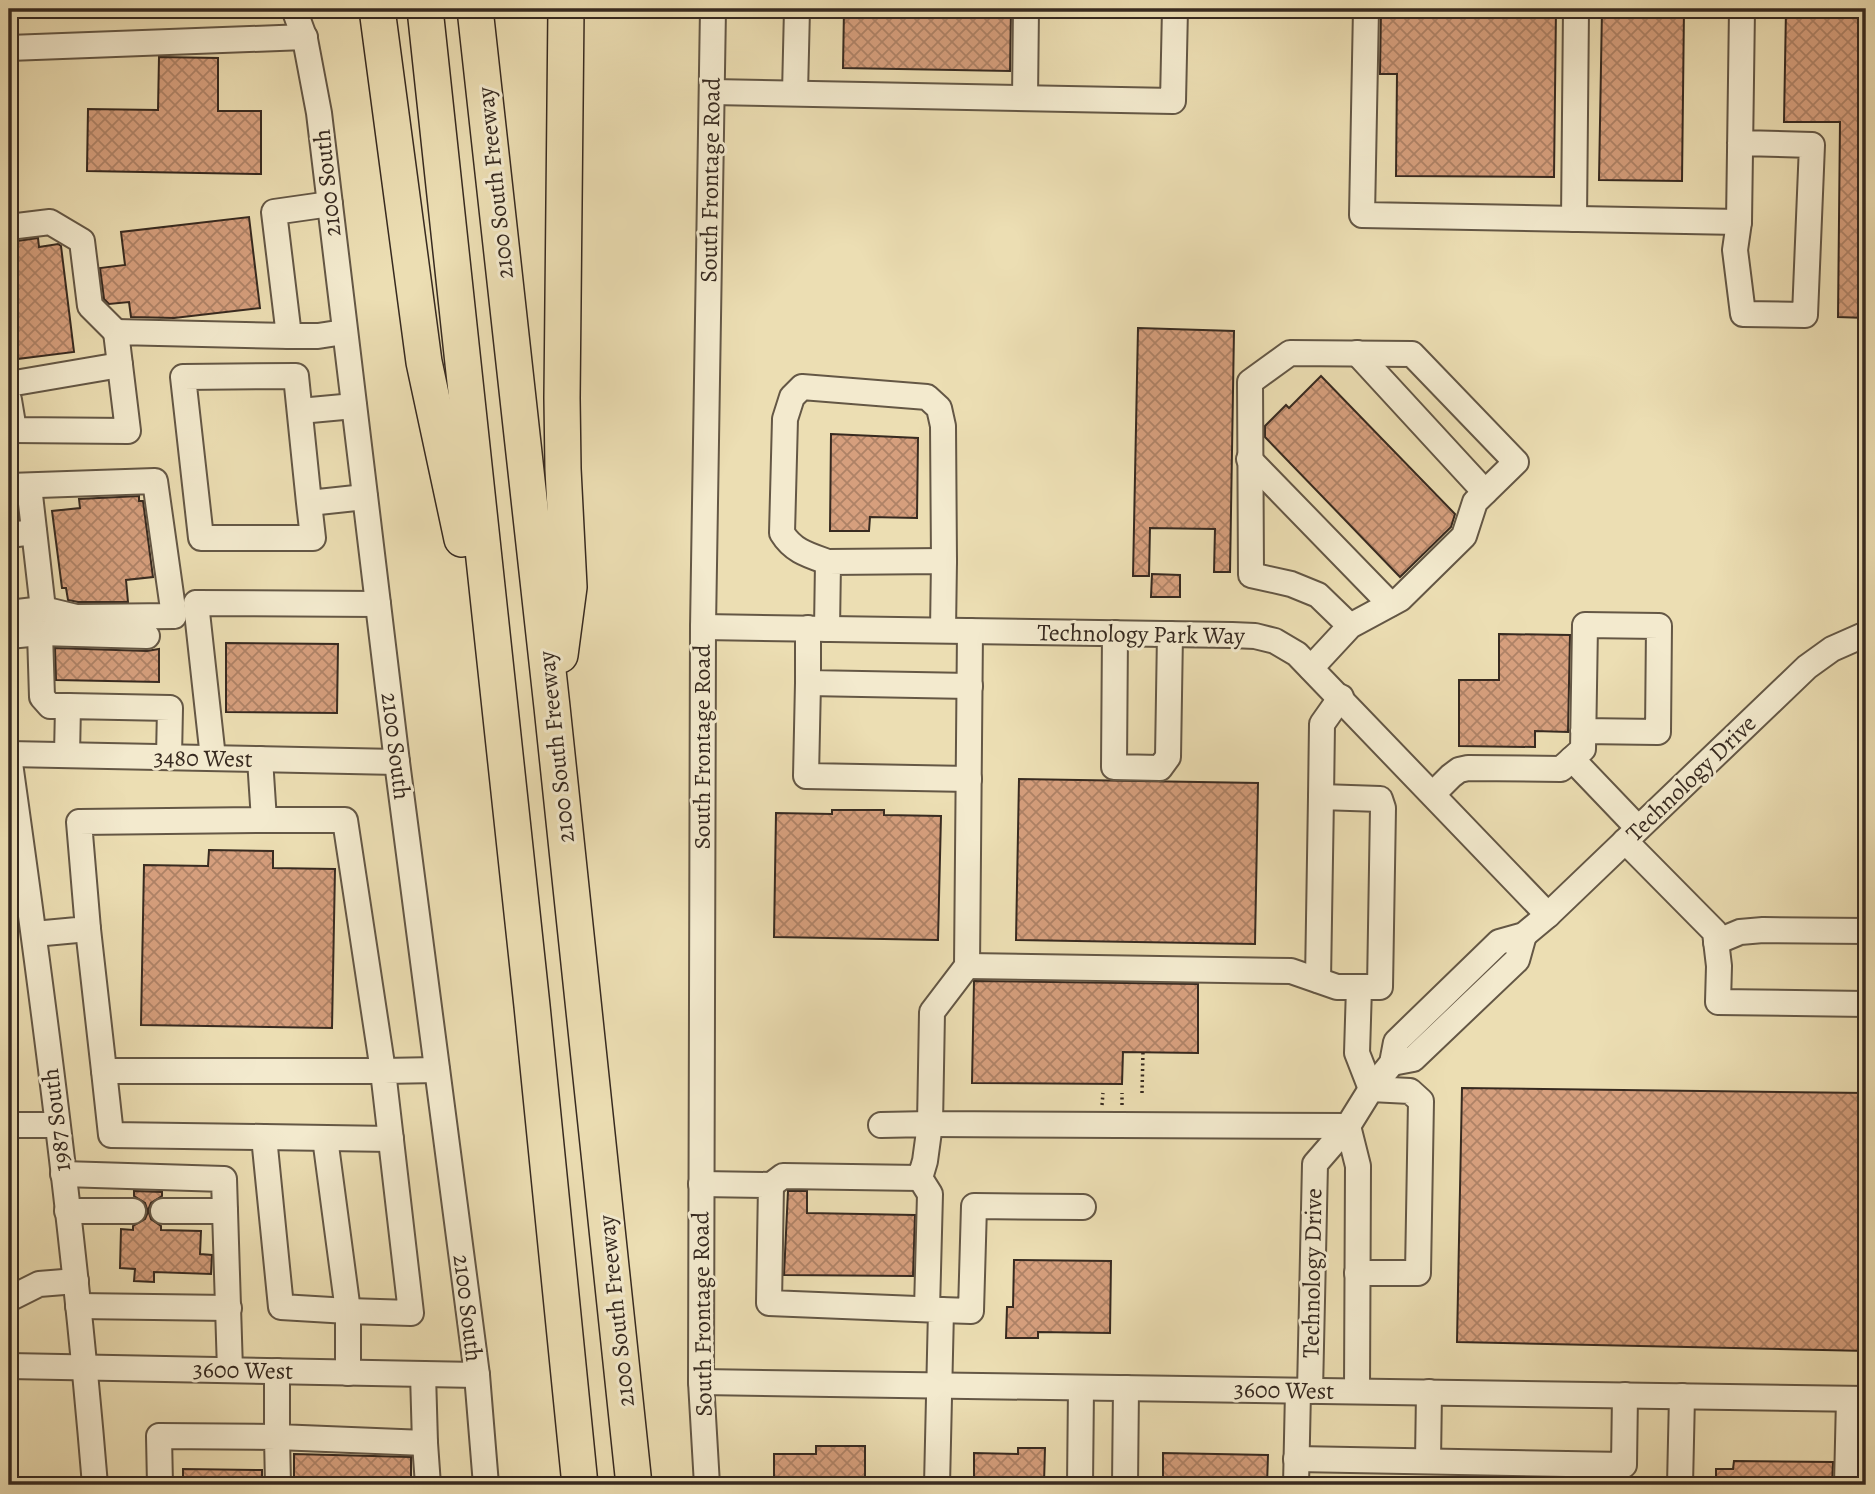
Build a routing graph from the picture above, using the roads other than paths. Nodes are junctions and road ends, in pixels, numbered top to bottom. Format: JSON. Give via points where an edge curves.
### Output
{"nodes":[{"id":1,"x":294,"y":9,"type":"edge"},
{"id":2,"x":377,"y":9,"type":"edge"},
{"id":3,"x":425,"y":9,"type":"edge"},
{"id":4,"x":475,"y":9,"type":"edge"},
{"id":5,"x":566,"y":9,"type":"edge"},
{"id":6,"x":713,"y":9,"type":"edge"},
{"id":7,"x":797,"y":9,"type":"edge"},
{"id":8,"x":1026,"y":9,"type":"edge"},
{"id":9,"x":1175,"y":9,"type":"edge"},
{"id":10,"x":1366,"y":9,"type":"edge"},
{"id":11,"x":1576,"y":9,"type":"edge"},
{"id":12,"x":1742,"y":9,"type":"edge"},
{"id":13,"x":304,"y":37,"type":"junction"},
{"id":14,"x":9,"y":48,"type":"edge"},
{"id":15,"x":712,"y":92,"type":"junction"},
{"id":16,"x":795,"y":93,"type":"junction"},
{"id":17,"x":1025,"y":98,"type":"junction"},
{"id":18,"x":1740,"y":143,"type":"junction"},
{"id":19,"x":330,"y":204,"type":"junction"},
{"id":20,"x":1574,"y":219,"type":"junction"},
{"id":21,"x":1739,"y":222,"type":"junction"},
{"id":22,"x":9,"y":227,"type":"edge"},
{"id":23,"x":116,"y":332,"type":"junction"},
{"id":24,"x":344,"y":332,"type":"junction"},
{"id":25,"x":289,"y":336,"type":"junction"},
{"id":26,"x":1357,"y":353,"type":"junction"},
{"id":27,"x":120,"y":365,"type":"junction"},
{"id":28,"x":9,"y":384,"type":"edge"},
{"id":29,"x":9,"y":400,"type":"edge"},
{"id":30,"x":354,"y":406,"type":"junction"},
{"id":31,"x":300,"y":411,"type":"junction"},
{"id":32,"x":1249,"y":459,"type":"junction"},
{"id":33,"x":19,"y":486,"type":"edge"},
{"id":34,"x":1485,"y":492,"type":"junction"},
{"id":35,"x":365,"y":497,"type":"junction"},
{"id":36,"x":309,"y":503,"type":"junction"},
{"id":37,"x":34,"y":532,"type":"junction"},
{"id":38,"x":9,"y":535,"type":"edge"},
{"id":39,"x":943,"y":561,"type":"junction"},
{"id":40,"x":828,"y":562,"type":"junction"},
{"id":41,"x":378,"y":604,"type":"junction"},
{"id":42,"x":1390,"y":604,"type":"junction"},
{"id":43,"x":43,"y":609,"type":"junction"},
{"id":44,"x":9,"y":613,"type":"edge"},
{"id":45,"x":1350,"y":626,"type":"junction"},
{"id":46,"x":703,"y":627,"type":"junction"},
{"id":47,"x":817,"y":629,"type":"junction"},
{"id":48,"x":943,"y":630,"type":"junction"},
{"id":49,"x":970,"y":631,"type":"junction"},
{"id":50,"x":40,"y":633,"type":"junction"},
{"id":51,"x":1115,"y":633,"type":"junction"},
{"id":52,"x":1170,"y":634,"type":"junction"},
{"id":53,"x":1866,"y":634,"type":"edge"},
{"id":54,"x":9,"y":636,"type":"edge"},
{"id":55,"x":147,"y":636,"type":"dead end"},
{"id":56,"x":1311,"y":668,"type":"junction"},
{"id":57,"x":808,"y":683,"type":"junction"},
{"id":58,"x":970,"y":686,"type":"junction"},
{"id":59,"x":1341,"y":697,"type":"junction"},
{"id":60,"x":68,"y":706,"type":"junction"},
{"id":61,"x":552,"y":707,"type":"junction"},
{"id":62,"x":1583,"y":731,"type":"junction"},
{"id":63,"x":9,"y":755,"type":"edge"},
{"id":64,"x":66,"y":755,"type":"junction"},
{"id":65,"x":169,"y":757,"type":"junction"},
{"id":66,"x":213,"y":758,"type":"junction"},
{"id":67,"x":1572,"y":758,"type":"junction"},
{"id":68,"x":260,"y":759,"type":"junction"},
{"id":69,"x":397,"y":762,"type":"junction"},
{"id":70,"x":969,"y":779,"type":"junction"},
{"id":71,"x":1433,"y":794,"type":"junction"},
{"id":72,"x":1321,"y":797,"type":"junction"},
{"id":73,"x":264,"y":820,"type":"junction"},
{"id":74,"x":1632,"y":834,"type":"junction"},
{"id":75,"x":17,"y":876,"type":"edge"},
{"id":76,"x":1548,"y":915,"type":"junction"},
{"id":77,"x":88,"y":929,"type":"junction"},
{"id":78,"x":1866,"y":931,"type":"edge"},
{"id":79,"x":34,"y":934,"type":"junction"},
{"id":80,"x":1716,"y":942,"type":"junction"},
{"id":81,"x":967,"y":966,"type":"junction"},
{"id":82,"x":1318,"y":980,"type":"junction"},
{"id":83,"x":1359,"y":987,"type":"junction"},
{"id":84,"x":1866,"y":1004,"type":"edge"},
{"id":85,"x":532,"y":1006,"type":"junction"},
{"id":86,"x":438,"y":1070,"type":"junction"},
{"id":87,"x":104,"y":1071,"type":"junction"},
{"id":88,"x":383,"y":1071,"type":"junction"},
{"id":89,"x":1371,"y":1089,"type":"junction"},
{"id":90,"x":930,"y":1124,"type":"junction"},
{"id":91,"x":9,"y":1125,"type":"edge"},
{"id":92,"x":57,"y":1125,"type":"junction"},
{"id":93,"x":881,"y":1125,"type":"dead end"},
{"id":94,"x":1348,"y":1126,"type":"junction"},
{"id":95,"x":264,"y":1137,"type":"junction"},
{"id":96,"x":325,"y":1138,"type":"junction"},
{"id":97,"x":391,"y":1139,"type":"junction"},
{"id":98,"x":63,"y":1174,"type":"junction"},
{"id":99,"x":920,"y":1178,"type":"junction"},
{"id":100,"x":701,"y":1184,"type":"junction"},
{"id":101,"x":771,"y":1185,"type":"junction"},
{"id":102,"x":1083,"y":1207,"type":"dead end"},
{"id":103,"x":67,"y":1211,"type":"junction"},
{"id":104,"x":132,"y":1211,"type":"dead end"},
{"id":105,"x":163,"y":1212,"type":"dead end"},
{"id":106,"x":225,"y":1212,"type":"junction"},
{"id":107,"x":1357,"y":1273,"type":"junction"},
{"id":108,"x":76,"y":1281,"type":"junction"},
{"id":109,"x":9,"y":1299,"type":"edge"},
{"id":110,"x":79,"y":1306,"type":"junction"},
{"id":111,"x":229,"y":1308,"type":"junction"},
{"id":112,"x":934,"y":1309,"type":"junction"},
{"id":113,"x":348,"y":1311,"type":"junction"},
{"id":114,"x":9,"y":1366,"type":"edge"},
{"id":115,"x":86,"y":1367,"type":"junction"},
{"id":116,"x":230,"y":1370,"type":"junction"},
{"id":117,"x":277,"y":1371,"type":"junction"},
{"id":118,"x":348,"y":1373,"type":"junction"},
{"id":119,"x":423,"y":1374,"type":"junction"},
{"id":120,"x":477,"y":1375,"type":"junction"},
{"id":121,"x":701,"y":1382,"type":"junction"},
{"id":122,"x":940,"y":1385,"type":"junction"},
{"id":123,"x":1081,"y":1388,"type":"junction"},
{"id":124,"x":1126,"y":1388,"type":"junction"},
{"id":125,"x":1304,"y":1391,"type":"junction"},
{"id":126,"x":1357,"y":1391,"type":"junction"},
{"id":127,"x":1429,"y":1392,"type":"junction"},
{"id":128,"x":1625,"y":1395,"type":"junction"},
{"id":129,"x":1682,"y":1396,"type":"junction"},
{"id":130,"x":1858,"y":1399,"type":"edge"},
{"id":131,"x":277,"y":1437,"type":"junction"},
{"id":132,"x":425,"y":1443,"type":"junction"},
{"id":133,"x":1296,"y":1459,"type":"junction"},
{"id":134,"x":1427,"y":1461,"type":"junction"},
{"id":135,"x":1624,"y":1475,"type":"edge"},
{"id":136,"x":95,"y":1485,"type":"edge"},
{"id":137,"x":160,"y":1485,"type":"edge"},
{"id":138,"x":278,"y":1485,"type":"edge"},
{"id":139,"x":428,"y":1485,"type":"edge"},
{"id":140,"x":486,"y":1485,"type":"edge"},
{"id":141,"x":580,"y":1485,"type":"edge"},
{"id":142,"x":634,"y":1485,"type":"edge"},
{"id":143,"x":707,"y":1485,"type":"edge"},
{"id":144,"x":937,"y":1485,"type":"edge"},
{"id":145,"x":1080,"y":1485,"type":"edge"},
{"id":146,"x":1125,"y":1485,"type":"edge"},
{"id":147,"x":1296,"y":1485,"type":"edge"},
{"id":148,"x":1680,"y":1485,"type":"edge"},
{"id":149,"x":1847,"y":1485,"type":"edge"}],
"edges":[{"from":1,"to":13,"type":"street","name":"2100 South"},
{"from":2,"to":85,"type":"highway","via":[[424,362],[480,621]]},
{"from":3,"to":85,"type":"highway"},
{"from":4,"to":61,"type":"highway","name":"2100 South Freeway"},
{"from":5,"to":61,"type":"highway","via":[[562,359],[569,587]]},
{"from":6,"to":15,"type":"street","name":"South Frontage Road"},
{"from":7,"to":16,"type":"street"},
{"from":8,"to":17,"type":"street"},
{"from":9,"to":17,"type":"street","via":[[1173,101]]},
{"from":10,"to":20,"type":"street","via":[[1362,215]]},
{"from":11,"to":20,"type":"street"},
{"from":12,"to":18,"type":"street"},
{"from":13,"to":14,"type":"street"},
{"from":13,"to":19,"type":"street","name":"2100 South"},
{"from":15,"to":16,"type":"street"},
{"from":15,"to":46,"type":"street","name":"South Frontage Road"},
{"from":16,"to":17,"type":"street"},
{"from":18,"to":21,"type":"street"},
{"from":18,"to":21,"type":"street","via":[[1812,145],[1805,315],[1743,314],[1735,250]]},
{"from":19,"to":24,"type":"street","name":"2100 South"},
{"from":19,"to":25,"type":"street","via":[[274,212]]},
{"from":20,"to":21,"type":"street"},
{"from":22,"to":23,"type":"street","via":[[50,222],[82,241],[90,306]]},
{"from":23,"to":25,"type":"street"},
{"from":23,"to":27,"type":"street"},
{"from":24,"to":25,"type":"street"},
{"from":24,"to":30,"type":"street","name":"2100 South"},
{"from":26,"to":32,"type":"street","via":[[1290,353],[1250,382]]},
{"from":26,"to":34,"type":"street"},
{"from":26,"to":34,"type":"street","via":[[1412,354],[1516,462]]},
{"from":27,"to":28,"type":"street"},
{"from":27,"to":29,"type":"street","via":[[128,431],[14,430]]},
{"from":30,"to":31,"type":"street"},
{"from":30,"to":35,"type":"street","name":"2100 South"},
{"from":31,"to":36,"type":"street"},
{"from":31,"to":36,"type":"street","via":[[296,376],[183,377],[201,538],[313,538]]},
{"from":32,"to":42,"type":"street"},
{"from":32,"to":45,"type":"street","via":[[1251,575],[1318,595]]},
{"from":33,"to":37,"type":"street"},
{"from":33,"to":43,"type":"street","via":[[155,481],[174,615],[76,617]]},
{"from":34,"to":42,"type":"street","via":[[1475,502],[1464,536]]},
{"from":35,"to":36,"type":"street"},
{"from":35,"to":41,"type":"street","name":"2100 South"},
{"from":37,"to":38,"type":"street"},
{"from":37,"to":43,"type":"street"},
{"from":39,"to":40,"type":"street"},
{"from":39,"to":40,"type":"street","via":[[943,426],[939,408],[927,397],[802,387],[792,397],[785,419],[782,533],[804,554]]},
{"from":39,"to":48,"type":"street"},
{"from":40,"to":47,"type":"street"},
{"from":41,"to":66,"type":"street","via":[[196,604]]},
{"from":41,"to":69,"type":"street","name":"2100 South"},
{"from":42,"to":45,"type":"street"},
{"from":43,"to":44,"type":"street"},
{"from":45,"to":56,"type":"street"},
{"from":46,"to":47,"type":"street","name":"Technology Park Way"},
{"from":46,"to":100,"type":"street","name":"South Frontage Road"},
{"from":47,"to":48,"type":"street","name":"Technology Park Way"},
{"from":47,"to":57,"type":"street"},
{"from":48,"to":49,"type":"street","name":"Technology Park Way"},
{"from":49,"to":51,"type":"street","name":"Technology Park Way"},
{"from":49,"to":58,"type":"street"},
{"from":50,"to":54,"type":"street"},
{"from":50,"to":55,"type":"street"},
{"from":50,"to":60,"type":"street","via":[[42,697],[50,706]]},
{"from":51,"to":52,"type":"street","name":"Technology Park Way"},
{"from":51,"to":52,"type":"street","via":[[1114,767],[1160,768],[1168,757]]},
{"from":52,"to":56,"type":"street","name":"Technology Park Way","via":[[1255,636],[1275,641]]},
{"from":53,"to":74,"type":"street","name":"Technology Drive","via":[[1832,649],[1807,667]]},
{"from":56,"to":59,"type":"street","name":"Technology Park Way"},
{"from":57,"to":58,"type":"street"},
{"from":57,"to":70,"type":"street","via":[[806,776]]},
{"from":58,"to":70,"type":"street"},
{"from":59,"to":71,"type":"street","name":"Technology Park Way"},
{"from":59,"to":72,"type":"street","via":[[1322,724]]},
{"from":60,"to":64,"type":"street"},
{"from":60,"to":65,"type":"street","via":[[170,708]]},
{"from":61,"to":142,"type":"highway","name":"2100 South Freeway"},
{"from":62,"to":62,"type":"street","via":[[1585,625],[1659,626],[1658,732]]},
{"from":62,"to":67,"type":"street","via":[[1583,748]]},
{"from":63,"to":64,"type":"street","name":"3480 West"},
{"from":63,"to":75,"type":"street","name":"1987 South"},
{"from":64,"to":65,"type":"street","name":"3480 West"},
{"from":65,"to":66,"type":"street","name":"3480 West"},
{"from":66,"to":68,"type":"street","name":"3480 West"},
{"from":67,"to":71,"type":"street","via":[[1561,769],[1459,770]]},
{"from":67,"to":74,"type":"street"},
{"from":68,"to":69,"type":"street","name":"3480 West"},
{"from":68,"to":73,"type":"street"},
{"from":69,"to":86,"type":"street","name":"2100 South"},
{"from":70,"to":81,"type":"street"},
{"from":71,"to":76,"type":"street","name":"Technology Park Way"},
{"from":72,"to":82,"type":"street"},
{"from":72,"to":83,"type":"street","via":[[1380,799],[1383,808],[1380,987]]},
{"from":73,"to":77,"type":"street","via":[[79,822]]},
{"from":73,"to":88,"type":"street","via":[[345,820]]},
{"from":74,"to":76,"type":"street","name":"Technology Drive"},
{"from":74,"to":80,"type":"street","via":[[1715,932]]},
{"from":75,"to":79,"type":"street","name":"1987 South"},
{"from":76,"to":89,"type":"street","name":"Technology Drive","via":[[1524,935],[1517,960],[1413,1059],[1392,1063]]},
{"from":77,"to":79,"type":"street"},
{"from":77,"to":87,"type":"street"},
{"from":78,"to":80,"type":"street","via":[[1763,930],[1740,932]]},
{"from":79,"to":92,"type":"street","name":"1987 South"},
{"from":80,"to":84,"type":"street","via":[[1718,1002]]},
{"from":81,"to":82,"type":"street","via":[[1291,971]]},
{"from":81,"to":90,"type":"street","via":[[932,1013]]},
{"from":82,"to":83,"type":"street","via":[[1337,987]]},
{"from":83,"to":89,"type":"street","via":[[1357,1053]]},
{"from":85,"to":141,"type":"highway"},
{"from":86,"to":88,"type":"street"},
{"from":86,"to":120,"type":"street","name":"2100 South"},
{"from":87,"to":88,"type":"street"},
{"from":87,"to":95,"type":"street","via":[[111,1135]]},
{"from":88,"to":97,"type":"street"},
{"from":89,"to":94,"type":"street","name":"Technology Drive"},
{"from":89,"to":107,"type":"street","via":[[1410,1091],[1421,1101],[1418,1273]]},
{"from":90,"to":93,"type":"street"},
{"from":90,"to":94,"type":"street"},
{"from":90,"to":99,"type":"street"},
{"from":91,"to":92,"type":"street"},
{"from":92,"to":98,"type":"street","name":"1987 South"},
{"from":94,"to":107,"type":"street","name":"Technology Drive","via":[[1358,1166]]},
{"from":94,"to":125,"type":"street","name":"Technology Drive","via":[[1315,1164]]},
{"from":95,"to":96,"type":"street"},
{"from":95,"to":113,"type":"street","via":[[281,1307]]},
{"from":96,"to":97,"type":"street"},
{"from":96,"to":113,"type":"street"},
{"from":97,"to":113,"type":"street","via":[[411,1313]]},
{"from":98,"to":103,"type":"street","name":"1987 South"},
{"from":98,"to":106,"type":"street","via":[[224,1179]]},
{"from":99,"to":101,"type":"street","via":[[783,1176]]},
{"from":99,"to":112,"type":"street","via":[[930,1194]]},
{"from":100,"to":101,"type":"street"},
{"from":100,"to":121,"type":"street","name":"South Frontage Road"},
{"from":101,"to":112,"type":"street","via":[[769,1303]]},
{"from":102,"to":112,"type":"street","via":[[974,1206],[971,1311]]},
{"from":103,"to":104,"type":"street"},
{"from":103,"to":108,"type":"street","name":"1987 South"},
{"from":105,"to":106,"type":"street"},
{"from":106,"to":111,"type":"street"},
{"from":107,"to":126,"type":"street","name":"Technology Drive"},
{"from":108,"to":109,"type":"street","via":[[39,1284]]},
{"from":108,"to":110,"type":"street","name":"1987 South"},
{"from":110,"to":111,"type":"street"},
{"from":110,"to":115,"type":"street","name":"1987 South"},
{"from":111,"to":116,"type":"street"},
{"from":112,"to":122,"type":"street"},
{"from":113,"to":118,"type":"street"},
{"from":114,"to":115,"type":"street","name":"3600 West"},
{"from":115,"to":116,"type":"street","name":"3600 West"},
{"from":115,"to":136,"type":"street","name":"1987 South"},
{"from":116,"to":117,"type":"street","name":"3600 West"},
{"from":117,"to":118,"type":"street","name":"3600 West"},
{"from":117,"to":131,"type":"street"},
{"from":118,"to":119,"type":"street","name":"3600 West"},
{"from":119,"to":120,"type":"street","name":"3600 West"},
{"from":119,"to":132,"type":"street"},
{"from":120,"to":140,"type":"street","name":"2100 South"},
{"from":121,"to":122,"type":"street","name":"3600 West"},
{"from":121,"to":143,"type":"street","name":"South Frontage Road"},
{"from":122,"to":123,"type":"street","name":"3600 West"},
{"from":122,"to":144,"type":"street"},
{"from":123,"to":124,"type":"street","name":"3600 West"},
{"from":123,"to":145,"type":"street"},
{"from":124,"to":125,"type":"street","name":"3600 West"},
{"from":124,"to":146,"type":"street"},
{"from":125,"to":126,"type":"street","name":"3600 West"},
{"from":125,"to":133,"type":"street","name":"Technology Drive"},
{"from":126,"to":127,"type":"street","name":"3600 West"},
{"from":127,"to":128,"type":"street","name":"3600 West"},
{"from":127,"to":134,"type":"street"},
{"from":128,"to":129,"type":"street","name":"3600 West"},
{"from":128,"to":135,"type":"street"},
{"from":129,"to":130,"type":"street","name":"3600 West"},
{"from":129,"to":148,"type":"street"},
{"from":130,"to":149,"type":"street"},
{"from":131,"to":132,"type":"street"},
{"from":131,"to":137,"type":"street","via":[[159,1436]]},
{"from":131,"to":138,"type":"street"},
{"from":132,"to":139,"type":"street"},
{"from":133,"to":134,"type":"street"},
{"from":133,"to":147,"type":"street","name":"Technology Drive"},
{"from":134,"to":135,"type":"street"}]}
